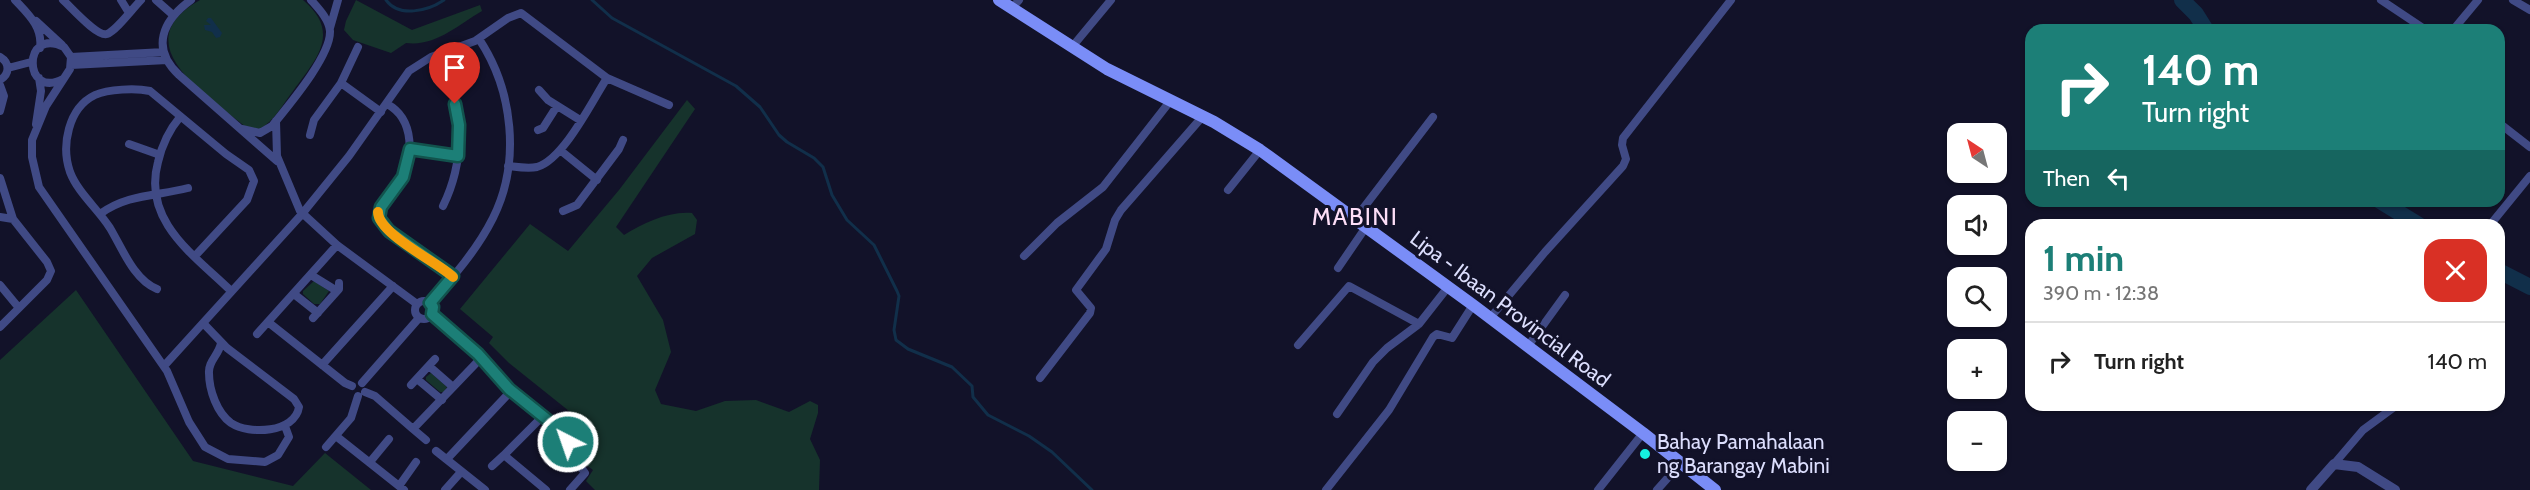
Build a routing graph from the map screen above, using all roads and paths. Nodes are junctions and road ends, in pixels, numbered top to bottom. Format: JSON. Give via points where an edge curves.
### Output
{"nodes":[{"id":1,"x":15,"y":0,"type":"edge"},
{"id":2,"x":63,"y":0,"type":"edge"},
{"id":3,"x":121,"y":0,"type":"edge"},
{"id":4,"x":141,"y":0,"type":"edge"},
{"id":5,"x":156,"y":0,"type":"edge"},
{"id":6,"x":191,"y":0,"type":"edge"},
{"id":7,"x":310,"y":0,"type":"edge"},
{"id":8,"x":338,"y":0,"type":"edge"},
{"id":9,"x":999,"y":0,"type":"edge"},
{"id":10,"x":1111,"y":0,"type":"edge"},
{"id":11,"x":1731,"y":0,"type":"edge"},
{"id":12,"x":2478,"y":0,"type":"edge"},
{"id":13,"x":2513,"y":0,"type":"edge"},
{"id":14,"x":2385,"y":1,"type":"edge"},
{"id":15,"x":1016,"y":4,"type":"edge"},
{"id":16,"x":2530,"y":10,"type":"edge"},
{"id":17,"x":129,"y":13,"type":"junction"},
{"id":18,"x":173,"y":15,"type":"junction"},
{"id":19,"x":33,"y":20,"type":"junction"},
{"id":20,"x":2418,"y":24,"type":"edge"},
{"id":21,"x":2458,"y":24,"type":"edge"},
{"id":22,"x":330,"y":28,"type":"junction"},
{"id":23,"x":479,"y":39,"type":"junction"},
{"id":24,"x":64,"y":47,"type":"junction"},
{"id":25,"x":358,"y":47,"type":"dead end"},
{"id":26,"x":1071,"y":47,"type":"junction"},
{"id":27,"x":40,"y":48,"type":"junction"},
{"id":28,"x":166,"y":56,"type":"junction"},
{"id":29,"x":0,"y":57,"type":"edge"},
{"id":30,"x":71,"y":61,"type":"junction"},
{"id":31,"x":32,"y":62,"type":"junction"},
{"id":32,"x":8,"y":68,"type":"junction"},
{"id":33,"x":39,"y":78,"type":"junction"},
{"id":34,"x":607,"y":78,"type":"junction"},
{"id":35,"x":63,"y":79,"type":"junction"},
{"id":36,"x":0,"y":80,"type":"edge"},
{"id":37,"x":341,"y":83,"type":"junction"},
{"id":38,"x":0,"y":85,"type":"edge"},
{"id":39,"x":539,"y":90,"type":"dead end"},
{"id":40,"x":1171,"y":100,"type":"junction"},
{"id":41,"x":455,"y":104,"type":"dead end"},
{"id":42,"x":669,"y":105,"type":"dead end"},
{"id":43,"x":557,"y":106,"type":"junction"},
{"id":44,"x":384,"y":108,"type":"junction"},
{"id":45,"x":0,"y":111,"type":"edge"},
{"id":46,"x":1203,"y":116,"type":"junction"},
{"id":47,"x":180,"y":117,"type":"junction"},
{"id":48,"x":1433,"y":117,"type":"dead end"},
{"id":49,"x":580,"y":120,"type":"junction"},
{"id":50,"x":276,"y":121,"type":"junction"},
{"id":51,"x":36,"y":128,"type":"junction"},
{"id":52,"x":2505,"y":128,"type":"edge"},
{"id":53,"x":242,"y":129,"type":"junction"},
{"id":54,"x":538,"y":130,"type":"dead end"},
{"id":55,"x":310,"y":135,"type":"dead end"},
{"id":56,"x":623,"y":140,"type":"dead end"},
{"id":57,"x":129,"y":144,"type":"dead end"},
{"id":58,"x":2530,"y":147,"type":"edge"},
{"id":59,"x":410,"y":149,"type":"junction"},
{"id":60,"x":560,"y":150,"type":"junction"},
{"id":61,"x":1260,"y":150,"type":"junction"},
{"id":62,"x":160,"y":155,"type":"junction"},
{"id":63,"x":458,"y":156,"type":"junction"},
{"id":64,"x":279,"y":163,"type":"junction"},
{"id":65,"x":508,"y":166,"type":"junction"},
{"id":66,"x":2530,"y":176,"type":"edge"},
{"id":67,"x":0,"y":177,"type":"edge"},
{"id":68,"x":597,"y":180,"type":"junction"},
{"id":69,"x":188,"y":188,"type":"dead end"},
{"id":70,"x":1228,"y":190,"type":"dead end"},
{"id":71,"x":154,"y":195,"type":"junction"},
{"id":72,"x":443,"y":206,"type":"dead end"},
{"id":73,"x":2505,"y":207,"type":"edge"},
{"id":74,"x":2505,"y":207,"type":"edge"},
{"id":75,"x":562,"y":210,"type":"dead end"},
{"id":76,"x":100,"y":214,"type":"junction"},
{"id":77,"x":302,"y":214,"type":"junction"},
{"id":78,"x":0,"y":217,"type":"edge"},
{"id":79,"x":14,"y":219,"type":"junction"},
{"id":80,"x":1355,"y":219,"type":"junction"},
{"id":81,"x":2495,"y":219,"type":"edge"},
{"id":82,"x":1366,"y":227,"type":"junction"},
{"id":83,"x":337,"y":245,"type":"junction"},
{"id":84,"x":195,"y":256,"type":"junction"},
{"id":85,"x":1024,"y":256,"type":"dead end"},
{"id":86,"x":1338,"y":268,"type":"dead end"},
{"id":87,"x":311,"y":275,"type":"junction"},
{"id":88,"x":453,"y":276,"type":"junction"},
{"id":89,"x":0,"y":285,"type":"edge"},
{"id":90,"x":393,"y":286,"type":"junction"},
{"id":91,"x":1448,"y":287,"type":"junction"},
{"id":92,"x":157,"y":289,"type":"dead end"},
{"id":93,"x":231,"y":291,"type":"junction"},
{"id":94,"x":294,"y":294,"type":"junction"},
{"id":95,"x":1565,"y":295,"type":"dead end"},
{"id":96,"x":430,"y":303,"type":"junction"},
{"id":97,"x":417,"y":304,"type":"junction"},
{"id":98,"x":1473,"y":305,"type":"junction"},
{"id":99,"x":19,"y":308,"type":"junction"},
{"id":100,"x":432,"y":314,"type":"junction"},
{"id":101,"x":419,"y":318,"type":"junction"},
{"id":102,"x":1490,"y":318,"type":"junction"},
{"id":103,"x":268,"y":322,"type":"junction"},
{"id":104,"x":204,"y":324,"type":"junction"},
{"id":105,"x":1419,"y":324,"type":"junction"},
{"id":106,"x":0,"y":327,"type":"edge"},
{"id":107,"x":256,"y":334,"type":"dead end"},
{"id":108,"x":221,"y":343,"type":"junction"},
{"id":109,"x":1298,"y":345,"type":"dead end"},
{"id":110,"x":1528,"y":346,"type":"junction"},
{"id":111,"x":482,"y":357,"type":"junction"},
{"id":112,"x":435,"y":359,"type":"dead end"},
{"id":113,"x":322,"y":365,"type":"junction"},
{"id":114,"x":164,"y":366,"type":"junction"},
{"id":115,"x":429,"y":366,"type":"junction"},
{"id":116,"x":1040,"y":378,"type":"dead end"},
{"id":117,"x":453,"y":387,"type":"junction"},
{"id":118,"x":362,"y":390,"type":"junction"},
{"id":119,"x":511,"y":391,"type":"junction"},
{"id":120,"x":442,"y":400,"type":"junction"},
{"id":121,"x":2389,"y":411,"type":"edge"},
{"id":122,"x":1337,"y":414,"type":"dead end"},
{"id":123,"x":543,"y":416,"type":"junction"},
{"id":124,"x":285,"y":426,"type":"junction"},
{"id":125,"x":585,"y":426,"type":"dead end"},
{"id":126,"x":413,"y":429,"type":"junction"},
{"id":127,"x":1643,"y":433,"type":"junction"},
{"id":128,"x":336,"y":436,"type":"junction"},
{"id":129,"x":567,"y":437,"type":"junction"},
{"id":130,"x":389,"y":439,"type":"dead end"},
{"id":131,"x":426,"y":440,"type":"dead end"},
{"id":132,"x":326,"y":447,"type":"dead end"},
{"id":133,"x":436,"y":451,"type":"dead end"},
{"id":134,"x":504,"y":455,"type":"junction"},
{"id":135,"x":447,"y":459,"type":"junction"},
{"id":136,"x":370,"y":462,"type":"junction"},
{"id":137,"x":416,"y":462,"type":"dead end"},
{"id":138,"x":1681,"y":462,"type":"junction"},
{"id":139,"x":2334,"y":464,"type":"junction"},
{"id":140,"x":492,"y":466,"type":"dead end"},
{"id":141,"x":461,"y":472,"type":"junction"},
{"id":142,"x":401,"y":488,"type":"edge"},
{"id":143,"x":445,"y":490,"type":"edge"},
{"id":144,"x":484,"y":490,"type":"edge"},
{"id":145,"x":546,"y":490,"type":"edge"},
{"id":146,"x":570,"y":490,"type":"edge"},
{"id":147,"x":1326,"y":490,"type":"edge"},
{"id":148,"x":1598,"y":490,"type":"edge"},
{"id":149,"x":1657,"y":490,"type":"edge"},
{"id":150,"x":1716,"y":490,"type":"edge"},
{"id":151,"x":2311,"y":490,"type":"edge"},
{"id":152,"x":2395,"y":490,"type":"edge"}],
"edges":[{"from":1,"to":19,"type":"street"},
{"from":2,"to":17,"type":"street","via":[[101,35],[110,33]]},
{"from":3,"to":17,"type":"street"},
{"from":4,"to":17,"type":"street"},
{"from":5,"to":18,"type":"street"},
{"from":6,"to":18,"type":"street"},
{"from":7,"to":22,"type":"street"},
{"from":8,"to":22,"type":"street"},
{"from":9,"to":15,"type":"main road","name":"Lipa - Ibaan Provincial Road"},
{"from":10,"to":26,"type":"street"},
{"from":11,"to":102,"type":"street","via":[[1623,138],[1623,166]]},
{"from":12,"to":21,"type":"street"},
{"from":13,"to":16,"type":"street"},
{"from":14,"to":20,"type":"street"},
{"from":15,"to":26,"type":"main road","name":"Lipa - Ibaan Provincial Road"},
{"from":18,"to":28,"type":"street","via":[[164,35]]},
{"from":19,"to":24,"type":"street"},
{"from":19,"to":27,"type":"street","via":[[41,37]]},
{"from":22,"to":50,"type":"street","via":[[323,58]]},
{"from":23,"to":34,"type":"street","via":[[513,14],[521,14]]},
{"from":23,"to":44,"type":"street","via":[[414,67]]},
{"from":23,"to":65,"type":"street","via":[[496,69],[504,94],[510,132]]},
{"from":24,"to":27,"type":"street","via":[[52,43]]},
{"from":24,"to":30,"type":"street"},
{"from":25,"to":37,"type":"street"},
{"from":26,"to":40,"type":"main road","name":"Lipa - Ibaan Provincial Road"},
{"from":27,"to":31,"type":"street"},
{"from":28,"to":30,"type":"street"},
{"from":28,"to":53,"type":"street","via":[[179,75]]},
{"from":29,"to":32,"type":"street"},
{"from":30,"to":35,"type":"street"},
{"from":31,"to":32,"type":"street"},
{"from":31,"to":33,"type":"street"},
{"from":32,"to":36,"type":"street"},
{"from":33,"to":35,"type":"street","via":[[53,83]]},
{"from":33,"to":51,"type":"street"},
{"from":34,"to":42,"type":"street"},
{"from":34,"to":49,"type":"street"},
{"from":35,"to":51,"type":"street"},
{"from":37,"to":44,"type":"street"},
{"from":37,"to":55,"type":"street","via":[[314,120]]},
{"from":38,"to":45,"type":"street","via":[[4,96]]},
{"from":39,"to":43,"type":"street"},
{"from":40,"to":46,"type":"main road","name":"Lipa - Ibaan Provincial Road"},
{"from":40,"to":85,"type":"street","via":[[1103,187],[1057,223]]},
{"from":41,"to":63,"type":"street"},
{"from":43,"to":49,"type":"street"},
{"from":43,"to":54,"type":"street"},
{"from":44,"to":59,"type":"street","via":[[399,112]]},
{"from":44,"to":77,"type":"street"},
{"from":46,"to":61,"type":"main road","name":"Lipa - Ibaan Provincial Road"},
{"from":46,"to":116,"type":"street","via":[[1115,220],[1106,249],[1076,290],[1091,308],[1090,313]]},
{"from":47,"to":62,"type":"street"},
{"from":47,"to":76,"type":"street","via":[[146,90],[98,94],[82,106],[68,130],[68,162],[75,182]]},
{"from":47,"to":84,"type":"street","via":[[249,170],[254,181],[247,200]]},
{"from":48,"to":80,"type":"street"},
{"from":49,"to":60,"type":"street"},
{"from":50,"to":53,"type":"street","via":[[260,133]]},
{"from":50,"to":64,"type":"street"},
{"from":51,"to":114,"type":"street","via":[[32,157],[43,194]]},
{"from":52,"to":58,"type":"street"},
{"from":53,"to":64,"type":"street"},
{"from":56,"to":68,"type":"street"},
{"from":57,"to":62,"type":"street"},
{"from":59,"to":63,"type":"street"},
{"from":59,"to":88,"type":"street","via":[[403,177],[375,216],[389,231]]},
{"from":60,"to":65,"type":"street","via":[[536,167]]},
{"from":60,"to":68,"type":"street"},
{"from":61,"to":70,"type":"street"},
{"from":61,"to":80,"type":"main road","name":"Lipa - Ibaan Provincial Road"},
{"from":62,"to":71,"type":"street"},
{"from":63,"to":72,"type":"street"},
{"from":64,"to":77,"type":"street"},
{"from":65,"to":88,"type":"street","via":[[492,220]]},
{"from":66,"to":74,"type":"street"},
{"from":67,"to":79,"type":"street"},
{"from":68,"to":75,"type":"street","via":[[577,205]]},
{"from":69,"to":71,"type":"street"},
{"from":71,"to":76,"type":"street","via":[[132,197]]},
{"from":71,"to":84,"type":"street","via":[[167,225]]},
{"from":73,"to":81,"type":"street"},
{"from":76,"to":92,"type":"street","via":[[140,276]]},
{"from":77,"to":83,"type":"street"},
{"from":77,"to":93,"type":"street"},
{"from":78,"to":79,"type":"street"},
{"from":79,"to":99,"type":"street","via":[[51,271]]},
{"from":80,"to":82,"type":"main road","name":"Lipa - Ibaan Provincial Road"},
{"from":82,"to":86,"type":"street"},
{"from":82,"to":91,"type":"main road","name":"Lipa - Ibaan Provincial Road"},
{"from":83,"to":87,"type":"street"},
{"from":83,"to":90,"type":"street"},
{"from":84,"to":93,"type":"street"},
{"from":87,"to":94,"type":"street"},
{"from":87,"to":94,"type":"street","via":[[338,287],[315,316]]},
{"from":88,"to":96,"type":"street"},
{"from":89,"to":99,"type":"street"},
{"from":90,"to":97,"type":"street"},
{"from":90,"to":113,"type":"street"},
{"from":91,"to":98,"type":"main road","name":"Lipa - Ibaan Provincial Road"},
{"from":91,"to":105,"type":"street"},
{"from":93,"to":104,"type":"street"},
{"from":94,"to":103,"type":"street"},
{"from":95,"to":110,"type":"street"},
{"from":96,"to":97,"type":"street"},
{"from":96,"to":100,"type":"street"},
{"from":97,"to":101,"type":"street"},
{"from":98,"to":102,"type":"main road","name":"Lipa - Ibaan Provincial Road"},
{"from":98,"to":147,"type":"street","via":[[1452,338],[1437,334],[1433,337],[1389,410]]},
{"from":99,"to":106,"type":"street"},
{"from":100,"to":101,"type":"street","via":[[426,319]]},
{"from":100,"to":111,"type":"street"},
{"from":101,"to":118,"type":"street"},
{"from":102,"to":110,"type":"main road","name":"Lipa - Ibaan Provincial Road"},
{"from":103,"to":107,"type":"street"},
{"from":103,"to":113,"type":"street"},
{"from":104,"to":108,"type":"street"},
{"from":104,"to":114,"type":"street"},
{"from":105,"to":109,"type":"street","via":[[1349,286]]},
{"from":105,"to":122,"type":"street","via":[[1373,362]]},
{"from":108,"to":124,"type":"street","via":[[297,403],[296,416]]},
{"from":108,"to":124,"type":"street","via":[[208,372],[221,412],[241,427]]},
{"from":110,"to":127,"type":"main road","name":"Lipa - Ibaan Provincial Road"},
{"from":111,"to":117,"type":"street"},
{"from":111,"to":119,"type":"street"},
{"from":112,"to":115,"type":"street"},
{"from":113,"to":118,"type":"street","via":[[352,386],[357,382]]},
{"from":114,"to":124,"type":"street","via":[[196,436],[217,455],[269,461],[288,441]]},
{"from":115,"to":117,"type":"street"},
{"from":115,"to":120,"type":"street","via":[[414,382]]},
{"from":117,"to":120,"type":"street"},
{"from":118,"to":126,"type":"street","via":[[375,396]]},
{"from":118,"to":128,"type":"street","via":[[351,418]]},
{"from":119,"to":123,"type":"street"},
{"from":119,"to":135,"type":"street"},
{"from":120,"to":126,"type":"street"},
{"from":121,"to":139,"type":"street","via":[[2363,430]]},
{"from":123,"to":129,"type":"street"},
{"from":123,"to":134,"type":"street"},
{"from":125,"to":129,"type":"street"},
{"from":126,"to":131,"type":"street"},
{"from":127,"to":138,"type":"main road","name":"Lipa - Ibaan Provincial Road"},
{"from":127,"to":148,"type":"street"},
{"from":128,"to":132,"type":"street"},
{"from":128,"to":136,"type":"street"},
{"from":129,"to":146,"type":"street","via":[[565,453],[585,473]]},
{"from":130,"to":136,"type":"street"},
{"from":133,"to":135,"type":"street"},
{"from":134,"to":140,"type":"street"},
{"from":134,"to":145,"type":"street"},
{"from":135,"to":141,"type":"street"},
{"from":136,"to":142,"type":"street"},
{"from":137,"to":142,"type":"street"},
{"from":138,"to":149,"type":"street"},
{"from":138,"to":150,"type":"main road","name":"Lipa - Ibaan Provincial Road"},
{"from":139,"to":151,"type":"street"},
{"from":139,"to":152,"type":"street","via":[[2358,467]]},
{"from":141,"to":143,"type":"street"},
{"from":141,"to":144,"type":"street"}]}
